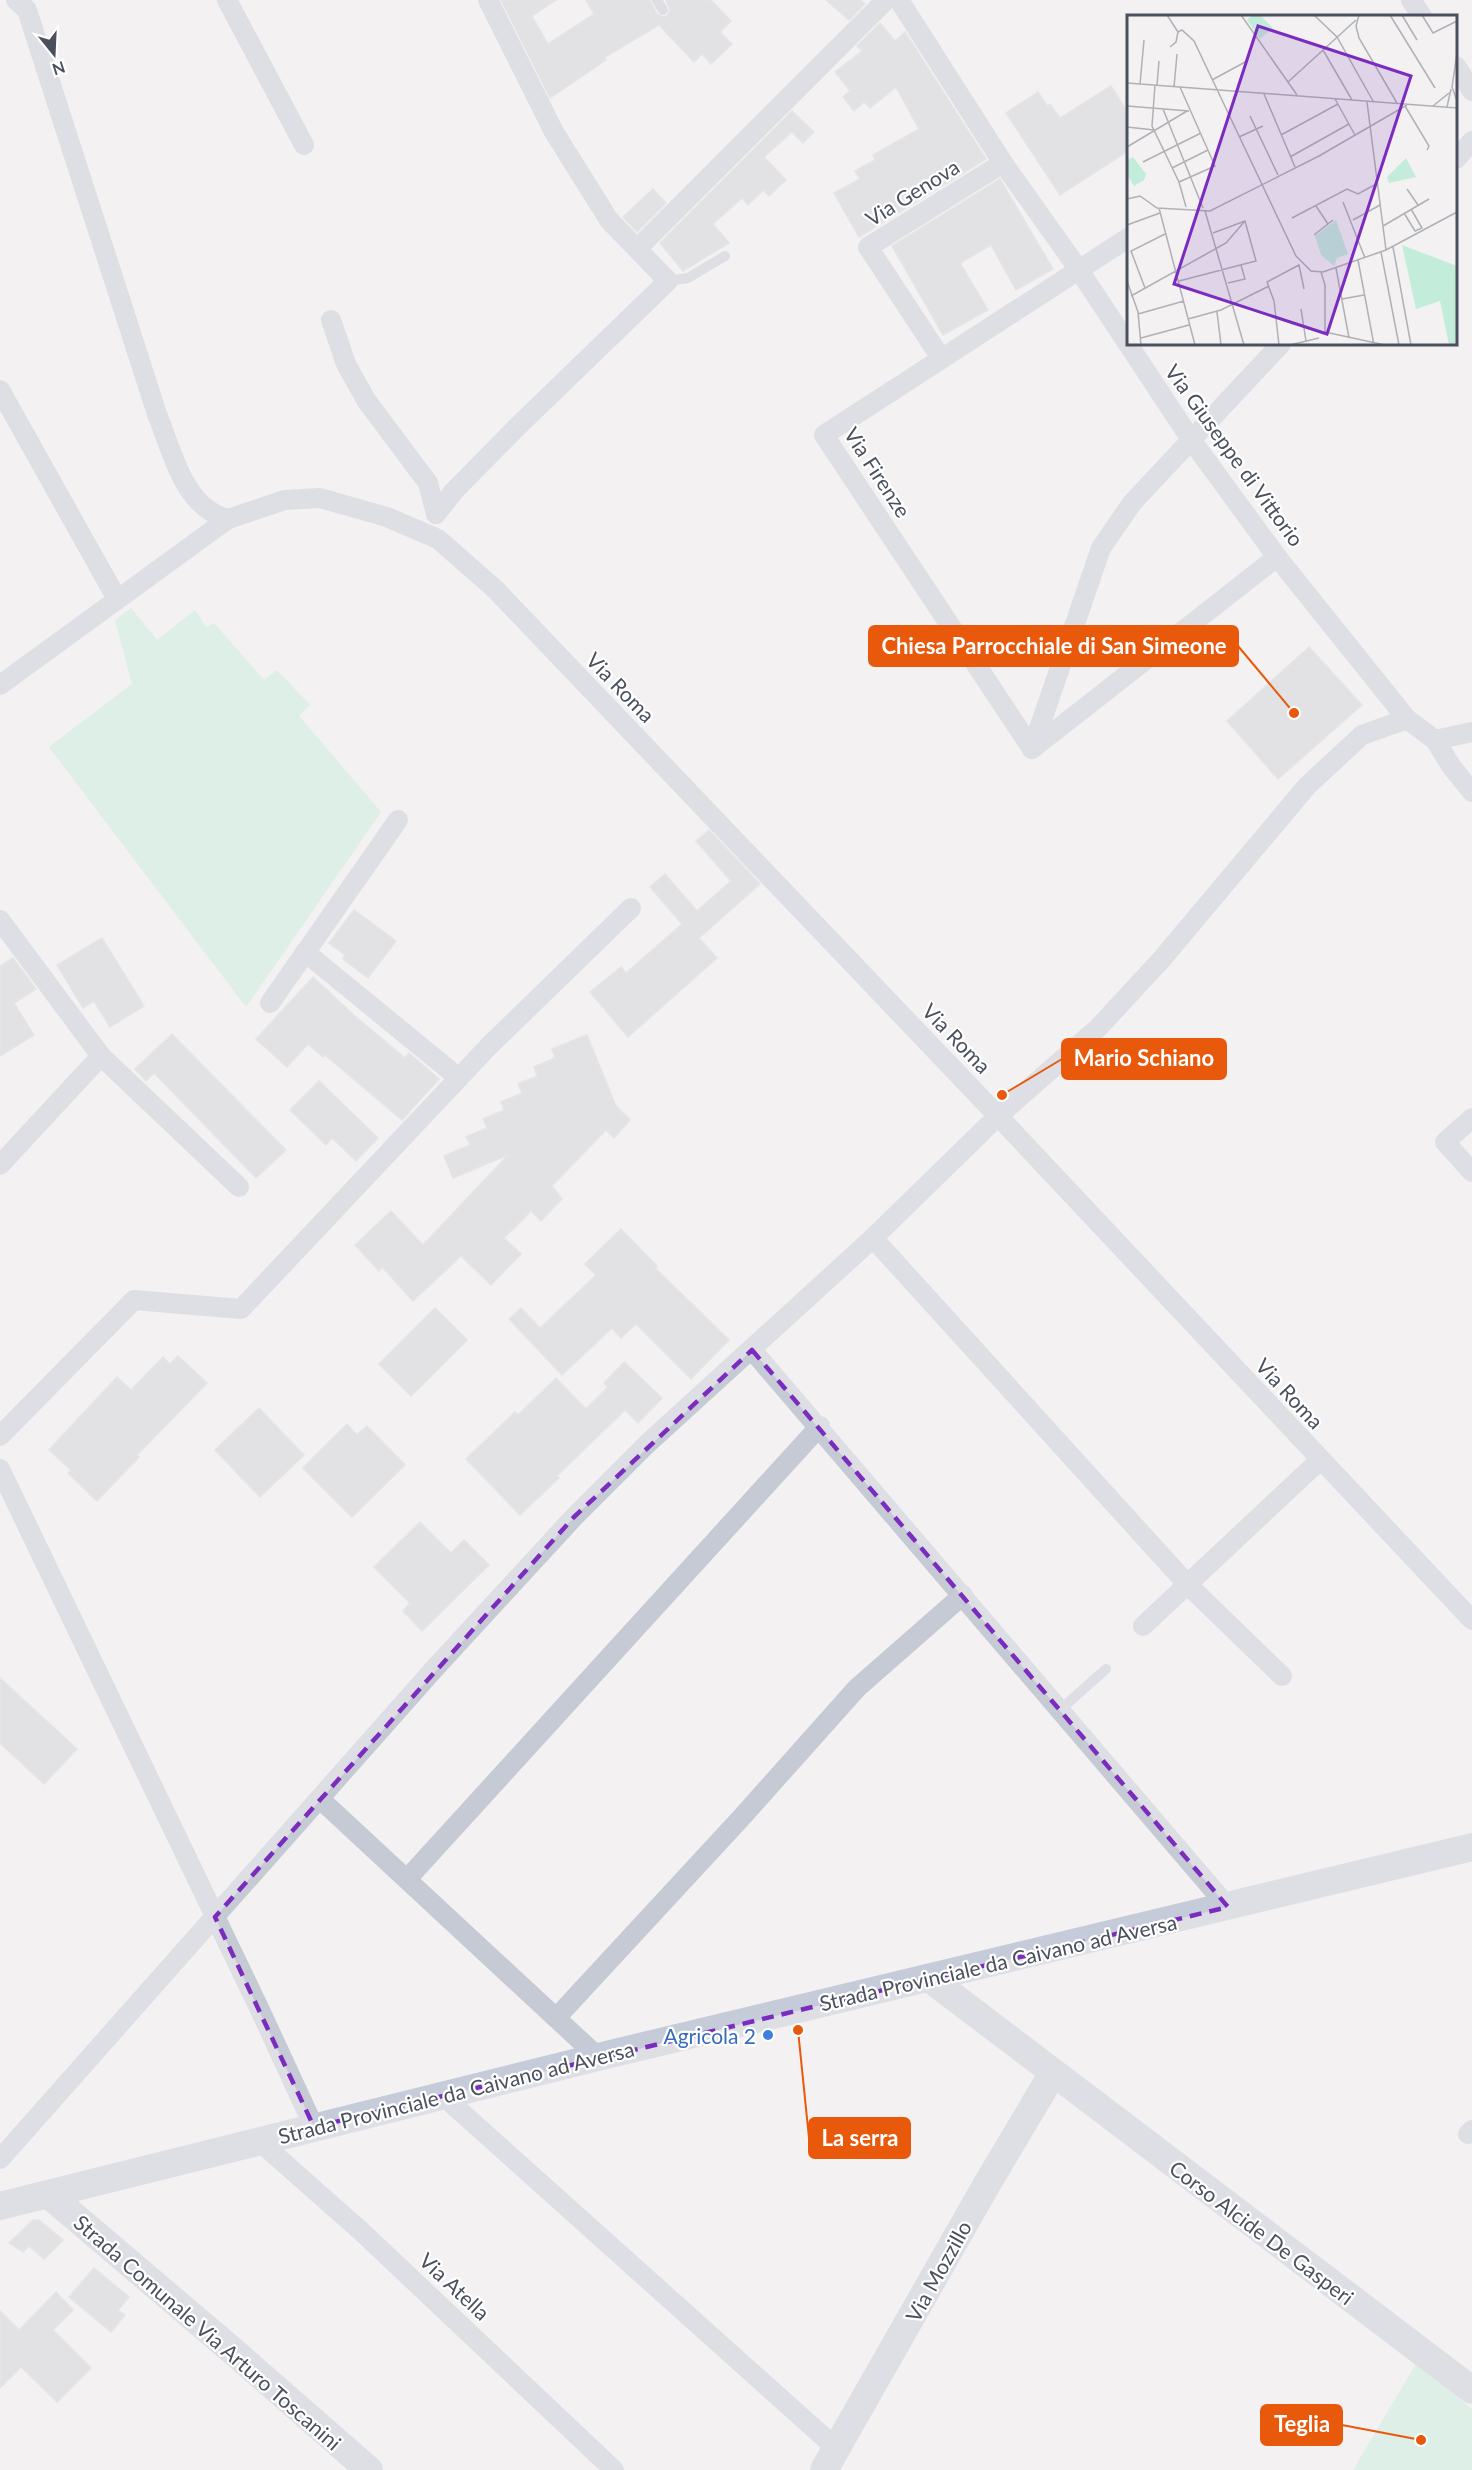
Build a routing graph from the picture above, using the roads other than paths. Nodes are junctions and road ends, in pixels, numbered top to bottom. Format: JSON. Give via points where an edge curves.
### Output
{"nodes":[{"id":1,"x":8,"y":0,"type":"edge"},
{"id":2,"x":228,"y":0,"type":"edge"},
{"id":3,"x":488,"y":0,"type":"edge"},
{"id":4,"x":657,"y":0,"type":"edge"},
{"id":5,"x":886,"y":0,"type":"edge"},
{"id":6,"x":898,"y":0,"type":"edge"},
{"id":7,"x":1411,"y":0,"type":"edge"},
{"id":8,"x":0,"y":1,"type":"edge"},
{"id":9,"x":25,"y":3,"type":"edge"},
{"id":10,"x":663,"y":10,"type":"dead end"},
{"id":11,"x":1421,"y":15,"type":"edge"},
{"id":12,"x":1457,"y":69,"type":"edge"},
{"id":13,"x":1472,"y":91,"type":"edge"},
{"id":14,"x":1472,"y":141,"type":"edge"},
{"id":15,"x":304,"y":145,"type":"dead end"},
{"id":16,"x":1457,"y":157,"type":"edge"},
{"id":17,"x":1003,"y":163,"type":"junction"},
{"id":18,"x":1127,"y":239,"type":"edge"},
{"id":19,"x":638,"y":248,"type":"junction"},
{"id":20,"x":724,"y":256,"type":"dead end"},
{"id":21,"x":1079,"y":270,"type":"junction"},
{"id":22,"x":668,"y":281,"type":"junction"},
{"id":23,"x":331,"y":320,"type":"dead end"},
{"id":24,"x":1127,"y":343,"type":"edge"},
{"id":25,"x":1129,"y":345,"type":"edge"},
{"id":26,"x":1280,"y":345,"type":"edge"},
{"id":27,"x":941,"y":358,"type":"junction"},
{"id":28,"x":0,"y":390,"type":"edge"},
{"id":29,"x":1192,"y":441,"type":"junction"},
{"id":30,"x":436,"y":514,"type":"junction"},
{"id":31,"x":228,"y":519,"type":"junction"},
{"id":32,"x":424,"y":532,"type":"junction"},
{"id":33,"x":1277,"y":557,"type":"junction"},
{"id":34,"x":117,"y":599,"type":"junction"},
{"id":35,"x":0,"y":685,"type":"edge"},
{"id":36,"x":1407,"y":719,"type":"junction"},
{"id":37,"x":1472,"y":732,"type":"edge"},
{"id":38,"x":1435,"y":740,"type":"junction"},
{"id":39,"x":1032,"y":748,"type":"junction"},
{"id":40,"x":1472,"y":792,"type":"edge"},
{"id":41,"x":398,"y":820,"type":"dead end"},
{"id":42,"x":631,"y":908,"type":"dead end"},
{"id":43,"x":0,"y":920,"type":"edge"},
{"id":44,"x":305,"y":952,"type":"junction"},
{"id":45,"x":270,"y":1003,"type":"dead end"},
{"id":46,"x":101,"y":1056,"type":"junction"},
{"id":47,"x":459,"y":1078,"type":"junction"},
{"id":48,"x":998,"y":1116,"type":"junction"},
{"id":49,"x":1472,"y":1118,"type":"edge"},
{"id":50,"x":0,"y":1165,"type":"edge"},
{"id":51,"x":1472,"y":1172,"type":"edge"},
{"id":52,"x":239,"y":1187,"type":"dead end"},
{"id":53,"x":873,"y":1238,"type":"junction"},
{"id":54,"x":753,"y":1350,"type":"junction"},
{"id":55,"x":820,"y":1426,"type":"junction"},
{"id":56,"x":0,"y":1436,"type":"edge"},
{"id":57,"x":1320,"y":1460,"type":"junction"},
{"id":58,"x":1,"y":1474,"type":"edge"},
{"id":59,"x":1188,"y":1585,"type":"junction"},
{"id":60,"x":963,"y":1595,"type":"junction"},
{"id":61,"x":1472,"y":1620,"type":"edge"},
{"id":62,"x":1143,"y":1626,"type":"dead end"},
{"id":63,"x":1106,"y":1669,"type":"dead end"},
{"id":64,"x":1282,"y":1676,"type":"dead end"},
{"id":65,"x":1061,"y":1709,"type":"junction"},
{"id":66,"x":320,"y":1799,"type":"junction"},
{"id":67,"x":1472,"y":1847,"type":"edge"},
{"id":68,"x":408,"y":1878,"type":"junction"},
{"id":69,"x":1228,"y":1907,"type":"junction"},
{"id":70,"x":215,"y":1917,"type":"junction"},
{"id":71,"x":929,"y":1978,"type":"junction"},
{"id":72,"x":555,"y":2018,"type":"junction"},
{"id":73,"x":598,"y":2057,"type":"junction"},
{"id":74,"x":1053,"y":2073,"type":"junction"},
{"id":75,"x":442,"y":2095,"type":"junction"},
{"id":76,"x":314,"y":2127,"type":"junction"},
{"id":77,"x":259,"y":2141,"type":"junction"},
{"id":78,"x":0,"y":2159,"type":"edge"},
{"id":79,"x":48,"y":2194,"type":"junction"},
{"id":80,"x":0,"y":2205,"type":"edge"},
{"id":81,"x":1472,"y":2390,"type":"edge"},
{"id":82,"x":831,"y":2459,"type":"edge"},
{"id":83,"x":369,"y":2470,"type":"edge"},
{"id":84,"x":614,"y":2470,"type":"edge"}],
"edges":[{"from":1,"to":8,"type":"street"},
{"from":2,"to":15,"type":"street"},
{"from":3,"to":19,"type":"street","via":[[554,132],[609,219]]},
{"from":4,"to":10,"type":"lane"},
{"from":5,"to":19,"type":"street"},
{"from":6,"to":17,"type":"street","name":"Via Giuseppe di Vittorio"},
{"from":7,"to":11,"type":"street"},
{"from":9,"to":31,"type":"street","via":[[157,414],[190,494],[214,515]]},
{"from":12,"to":13,"type":"street"},
{"from":14,"to":16,"type":"street"},
{"from":17,"to":21,"type":"street","name":"Via Giuseppe di Vittorio"},
{"from":17,"to":27,"type":"street","name":"Via Genova","via":[[868,247]]},
{"from":18,"to":21,"type":"street","name":"Via Firenze"},
{"from":19,"to":22,"type":"street"},
{"from":20,"to":22,"type":"lane","via":[[688,278]]},
{"from":21,"to":24,"type":"street","name":"Via Giuseppe di Vittorio"},
{"from":21,"to":27,"type":"street","name":"Via Firenze"},
{"from":22,"to":30,"type":"street","via":[[517,427]]},
{"from":23,"to":30,"type":"street","via":[[346,364],[366,400],[428,483]]},
{"from":25,"to":29,"type":"street","name":"Via Giuseppe di Vittorio"},
{"from":26,"to":29,"type":"street"},
{"from":27,"to":39,"type":"street","name":"Via Firenze","via":[[824,435]]},
{"from":28,"to":34,"type":"street"},
{"from":29,"to":33,"type":"street","name":"Via Giuseppe di Vittorio"},
{"from":29,"to":39,"type":"street","via":[[1132,503],[1101,548]]},
{"from":30,"to":32,"type":"street","via":[[425,512],[420,517],[419,527]]},
{"from":31,"to":32,"type":"street","name":"Via Roma","via":[[285,500],[320,498]]},
{"from":31,"to":34,"type":"street","name":"Via Roma"},
{"from":32,"to":48,"type":"street","name":"Via Roma","via":[[438,539],[495,589]]},
{"from":33,"to":36,"type":"street","name":"Via Giuseppe di Vittorio"},
{"from":33,"to":39,"type":"street"},
{"from":34,"to":35,"type":"street","name":"Via Roma"},
{"from":36,"to":38,"type":"street","name":"Via Giuseppe di Vittorio"},
{"from":36,"to":48,"type":"street","via":[[1362,735],[1307,786],[1161,960],[1098,1028]]},
{"from":37,"to":38,"type":"street"},
{"from":38,"to":40,"type":"street"},
{"from":41,"to":44,"type":"street"},
{"from":42,"to":47,"type":"street"},
{"from":43,"to":46,"type":"street"},
{"from":44,"to":45,"type":"street"},
{"from":44,"to":47,"type":"street"},
{"from":46,"to":50,"type":"street"},
{"from":46,"to":52,"type":"street"},
{"from":47,"to":56,"type":"street","via":[[241,1309],[134,1300]]},
{"from":48,"to":53,"type":"street"},
{"from":48,"to":57,"type":"street","name":"Via Roma"},
{"from":49,"to":51,"type":"street","via":[[1445,1142]]},
{"from":53,"to":54,"type":"street"},
{"from":53,"to":59,"type":"street"},
{"from":54,"to":55,"type":"street"},
{"from":54,"to":66,"type":"street","via":[[647,1444],[574,1517]]},
{"from":55,"to":60,"type":"street"},
{"from":55,"to":68,"type":"street"},
{"from":57,"to":59,"type":"street"},
{"from":57,"to":61,"type":"street","name":"Via Roma"},
{"from":58,"to":70,"type":"street"},
{"from":59,"to":62,"type":"street"},
{"from":59,"to":64,"type":"street"},
{"from":60,"to":65,"type":"street"},
{"from":60,"to":72,"type":"street","via":[[857,1688]]},
{"from":63,"to":65,"type":"lane"},
{"from":65,"to":69,"type":"street"},
{"from":66,"to":68,"type":"street"},
{"from":66,"to":70,"type":"street"},
{"from":67,"to":69,"type":"street","name":"Strada Provinciale da Caivano ad Aversa"},
{"from":68,"to":72,"type":"street"},
{"from":69,"to":71,"type":"street","name":"Strada Provinciale da Caivano ad Aversa"},
{"from":70,"to":76,"type":"street"},
{"from":70,"to":78,"type":"street"},
{"from":71,"to":73,"type":"street","name":"Strada Provinciale da Caivano ad Aversa"},
{"from":71,"to":74,"type":"street","name":"Corso Alcide De Gasperi"},
{"from":72,"to":73,"type":"street"},
{"from":73,"to":75,"type":"street","name":"Strada Provinciale da Caivano ad Aversa"},
{"from":74,"to":81,"type":"street","name":"Corso Alcide De Gasperi"},
{"from":74,"to":82,"type":"street","name":"Via Mozzillo"},
{"from":75,"to":76,"type":"street","name":"Strada Provinciale da Caivano ad Aversa"},
{"from":75,"to":82,"type":"street"},
{"from":76,"to":77,"type":"street","name":"Strada Provinciale da Caivano ad Aversa"},
{"from":77,"to":79,"type":"street","name":"Strada Provinciale da Caivano ad Aversa"},
{"from":77,"to":84,"type":"street","name":"Via Atella","via":[[362,2232]]},
{"from":79,"to":80,"type":"street","name":"Strada Provinciale da Caivano ad Aversa"},
{"from":79,"to":83,"type":"street","name":"Strada Comunale Via Arturo Toscanini"}]}
